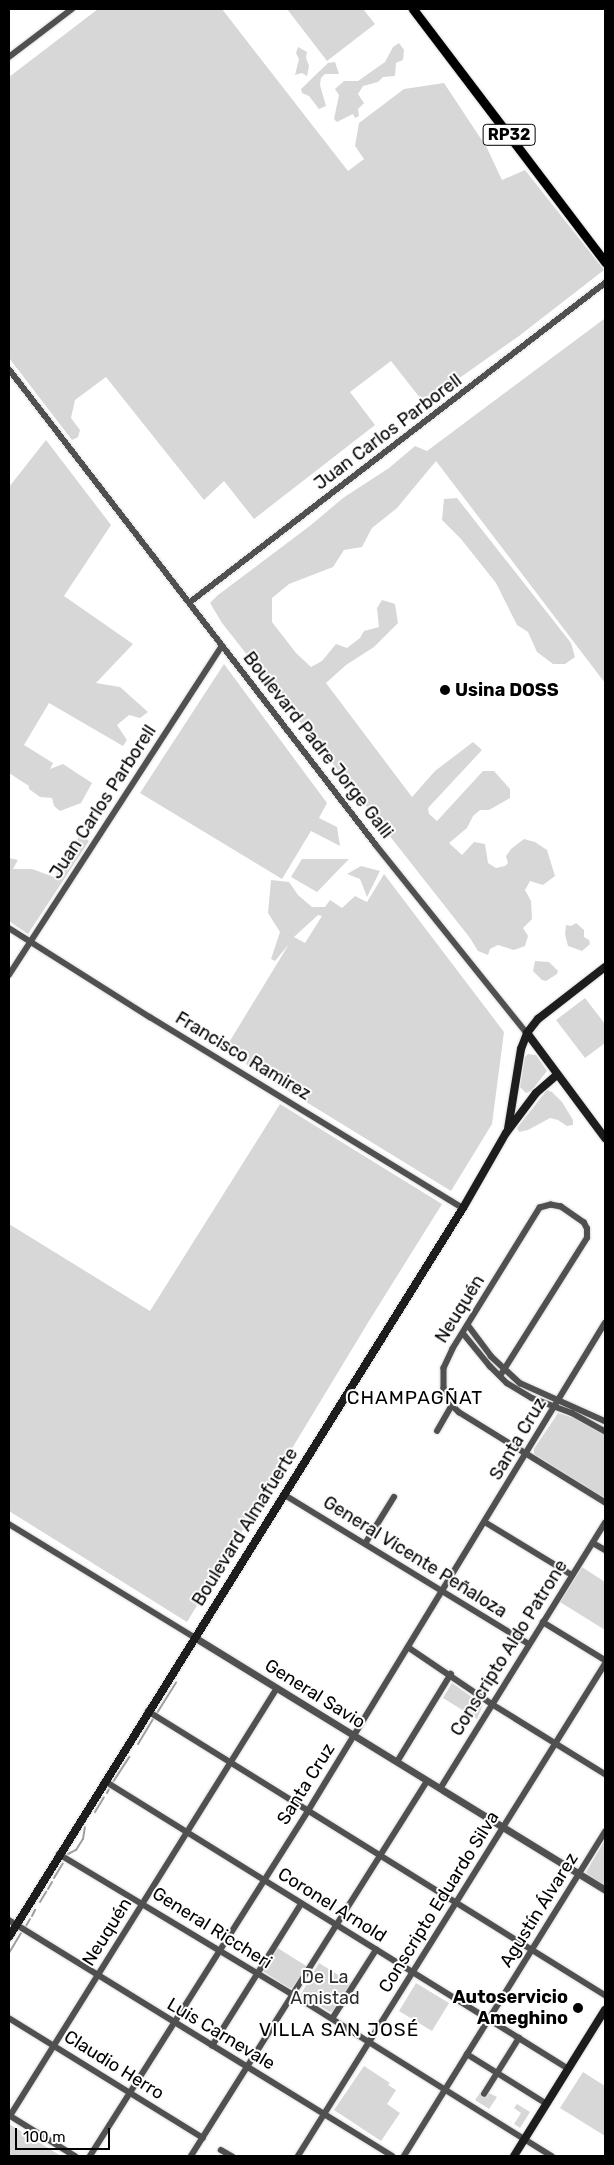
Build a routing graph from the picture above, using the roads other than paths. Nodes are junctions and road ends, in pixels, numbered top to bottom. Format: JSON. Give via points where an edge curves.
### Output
{"nodes":[{"id":1,"x":72,"y":9,"type":"edge"},
{"id":2,"x":413,"y":9,"type":"edge"},
{"id":3,"x":9,"y":57,"type":"edge"},
{"id":4,"x":605,"y":262,"type":"edge"},
{"id":5,"x":605,"y":284,"type":"edge"},
{"id":6,"x":9,"y":370,"type":"edge"},
{"id":7,"x":189,"y":603,"type":"junction"},
{"id":8,"x":222,"y":646,"type":"junction"},
{"id":9,"x":9,"y":928,"type":"edge"},
{"id":10,"x":30,"y":942,"type":"junction"},
{"id":11,"x":605,"y":967,"type":"edge"},
{"id":12,"x":9,"y":975,"type":"edge"},
{"id":13,"x":527,"y":1034,"type":"junction"},
{"id":14,"x":557,"y":1075,"type":"junction"},
{"id":15,"x":506,"y":1133,"type":"junction"},
{"id":16,"x":604,"y":1135,"type":"edge"},
{"id":17,"x":463,"y":1208,"type":"junction"},
{"id":18,"x":605,"y":1322,"type":"edge"},
{"id":19,"x":468,"y":1325,"type":"junction"},
{"id":20,"x":463,"y":1333,"type":"junction"},
{"id":21,"x":504,"y":1370,"type":"junction"},
{"id":22,"x":500,"y":1376,"type":"junction"},
{"id":23,"x":560,"y":1400,"type":"junction"},
{"id":24,"x":452,"y":1405,"type":"junction"},
{"id":25,"x":555,"y":1407,"type":"junction"},
{"id":26,"x":605,"y":1421,"type":"edge"},
{"id":27,"x":605,"y":1430,"type":"edge"},
{"id":28,"x":437,"y":1431,"type":"dead end"},
{"id":29,"x":527,"y":1454,"type":"junction"},
{"id":30,"x":284,"y":1495,"type":"junction"},
{"id":31,"x":394,"y":1497,"type":"dead end"},
{"id":32,"x":605,"y":1502,"type":"edge"},
{"id":33,"x":484,"y":1522,"type":"junction"},
{"id":34,"x":605,"y":1522,"type":"edge"},
{"id":35,"x":9,"y":1524,"type":"edge"},
{"id":36,"x":593,"y":1543,"type":"junction"},
{"id":37,"x":365,"y":1544,"type":"junction"},
{"id":38,"x":605,"y":1550,"type":"edge"},
{"id":39,"x":572,"y":1575,"type":"junction"},
{"id":40,"x":443,"y":1592,"type":"junction"},
{"id":41,"x":543,"y":1622,"type":"junction"},
{"id":42,"x":194,"y":1637,"type":"junction"},
{"id":43,"x":529,"y":1644,"type":"junction"},
{"id":44,"x":408,"y":1648,"type":"junction"},
{"id":45,"x":605,"y":1662,"type":"edge"},
{"id":46,"x":451,"y":1674,"type":"junction"},
{"id":47,"x":277,"y":1688,"type":"junction"},
{"id":48,"x":492,"y":1704,"type":"junction"},
{"id":49,"x":148,"y":1711,"type":"junction"},
{"id":50,"x":354,"y":1736,"type":"junction"},
{"id":51,"x":557,"y":1743,"type":"junction"},
{"id":52,"x":397,"y":1762,"type":"junction"},
{"id":53,"x":231,"y":1763,"type":"junction"},
{"id":54,"x":605,"y":1774,"type":"edge"},
{"id":55,"x":105,"y":1781,"type":"junction"},
{"id":56,"x":427,"y":1781,"type":"junction"},
{"id":57,"x":440,"y":1789,"type":"junction"},
{"id":58,"x":308,"y":1810,"type":"junction"},
{"id":59,"x":504,"y":1828,"type":"junction"},
{"id":60,"x":186,"y":1832,"type":"junction"},
{"id":61,"x":605,"y":1832,"type":"edge"},
{"id":62,"x":60,"y":1854,"type":"junction"},
{"id":63,"x":381,"y":1855,"type":"junction"},
{"id":64,"x":579,"y":1874,"type":"junction"},
{"id":65,"x":263,"y":1880,"type":"junction"},
{"id":66,"x":605,"y":1890,"type":"edge"},
{"id":67,"x":143,"y":1902,"type":"junction"},
{"id":68,"x":457,"y":1903,"type":"junction"},
{"id":69,"x":301,"y":1904,"type":"junction"},
{"id":70,"x":9,"y":1920,"type":"edge"},
{"id":71,"x":16,"y":1925,"type":"junction"},
{"id":72,"x":337,"y":1925,"type":"junction"},
{"id":73,"x":9,"y":1937,"type":"edge"},
{"id":74,"x":219,"y":1950,"type":"junction"},
{"id":75,"x":376,"y":1950,"type":"junction"},
{"id":76,"x":532,"y":1950,"type":"junction"},
{"id":77,"x":258,"y":1973,"type":"junction"},
{"id":78,"x":412,"y":1973,"type":"junction"},
{"id":79,"x":97,"y":1976,"type":"junction"},
{"id":80,"x":294,"y":1995,"type":"junction"},
{"id":81,"x":605,"y":1995,"type":"edge"},
{"id":82,"x":605,"y":2010,"type":"edge"},
{"id":83,"x":9,"y":2018,"type":"edge"},
{"id":84,"x":332,"y":2019,"type":"junction"},
{"id":85,"x":488,"y":2019,"type":"junction"},
{"id":86,"x":174,"y":2022,"type":"junction"},
{"id":87,"x":519,"y":2038,"type":"junction"},
{"id":88,"x":369,"y":2042,"type":"junction"},
{"id":89,"x":54,"y":2046,"type":"junction"},
{"id":90,"x":212,"y":2046,"type":"junction"},
{"id":91,"x":467,"y":2054,"type":"junction"},
{"id":92,"x":248,"y":2068,"type":"junction"},
{"id":93,"x":569,"y":2069,"type":"junction"},
{"id":94,"x":498,"y":2073,"type":"junction"},
{"id":95,"x":445,"y":2089,"type":"junction"},
{"id":96,"x":130,"y":2092,"type":"junction"},
{"id":97,"x":484,"y":2094,"type":"dead end"},
{"id":98,"x":547,"y":2104,"type":"junction"},
{"id":99,"x":323,"y":2114,"type":"junction"},
{"id":100,"x":9,"y":2116,"type":"edge"},
{"id":101,"x":203,"y":2138,"type":"junction"},
{"id":102,"x":525,"y":2138,"type":"junction"},
{"id":103,"x":221,"y":2150,"type":"dead end"},
{"id":104,"x":75,"y":2156,"type":"edge"},
{"id":105,"x":90,"y":2156,"type":"edge"},
{"id":106,"x":192,"y":2156,"type":"edge"},
{"id":107,"x":232,"y":2156,"type":"edge"},
{"id":108,"x":298,"y":2156,"type":"edge"},
{"id":109,"x":392,"y":2156,"type":"edge"},
{"id":110,"x":404,"y":2156,"type":"edge"},
{"id":111,"x":514,"y":2156,"type":"edge"},
{"id":112,"x":552,"y":2156,"type":"edge"}],
"edges":[{"from":1,"to":3,"type":"street"},
{"from":2,"to":4,"type":"main road","number":"RP32"},
{"from":5,"to":7,"type":"street","name":"Juan Carlos Parborell"},
{"from":6,"to":7,"type":"street","name":"Boulevard Padre Jorge Galli"},
{"from":7,"to":8,"type":"street","name":"Boulevard Padre Jorge Galli"},
{"from":8,"to":10,"type":"street","name":"Juan Carlos Parborell"},
{"from":8,"to":13,"type":"street","name":"Boulevard Padre Jorge Galli"},
{"from":9,"to":10,"type":"street","name":"Francisco Ramirez"},
{"from":10,"to":12,"type":"street","name":"Juan Carlos Parborell"},
{"from":10,"to":17,"type":"street","name":"Francisco Ramirez"},
{"from":11,"to":13,"type":"main road","name":"Boulevard Almafuerte","via":[[538,1019]]},
{"from":13,"to":14,"type":"main road","name":"Boulevard Padre Jorge Galli"},
{"from":13,"to":15,"type":"main road","name":"Boulevard Almafuerte","via":[[521,1048]]},
{"from":14,"to":15,"type":"main road","name":"Boulevard Almafuerte","via":[[536,1092]]},
{"from":14,"to":16,"type":"main road","name":"Boulevard Padre Jorge Galli"},
{"from":15,"to":17,"type":"main road","name":"Boulevard Almafuerte"},
{"from":17,"to":30,"type":"main road","name":"Boulevard Almafuerte"},
{"from":18,"to":23,"type":"street","name":"Santa Cruz"},
{"from":19,"to":20,"type":"street","name":"Neuquén"},
{"from":19,"to":21,"type":"street"},
{"from":19,"to":21,"type":"street","name":"Neuquén","via":[[540,1208],[551,1204],[572,1213],[587,1229],[587,1238]]},
{"from":20,"to":22,"type":"street"},
{"from":20,"to":24,"type":"street","name":"Neuquén","via":[[444,1368],[444,1388]]},
{"from":21,"to":22,"type":"street"},
{"from":21,"to":23,"type":"street","via":[[525,1386]]},
{"from":22,"to":25,"type":"street","via":[[522,1392]]},
{"from":23,"to":25,"type":"street","name":"Santa Cruz"},
{"from":23,"to":26,"type":"street"},
{"from":24,"to":28,"type":"street"},
{"from":24,"to":29,"type":"street"},
{"from":25,"to":27,"type":"street"},
{"from":25,"to":29,"type":"street","name":"Santa Cruz"},
{"from":29,"to":32,"type":"street"},
{"from":29,"to":33,"type":"street","name":"Santa Cruz"},
{"from":30,"to":37,"type":"street","name":"General Vicente Peñaloza"},
{"from":30,"to":42,"type":"main road","name":"Boulevard Almafuerte"},
{"from":31,"to":37,"type":"street"},
{"from":33,"to":39,"type":"street"},
{"from":33,"to":40,"type":"street","name":"Santa Cruz"},
{"from":34,"to":36,"type":"street","name":"Conscripto Aldo Patrone"},
{"from":35,"to":42,"type":"street","name":"General Savio"},
{"from":36,"to":38,"type":"street"},
{"from":36,"to":39,"type":"street","name":"Conscripto Aldo Patrone"},
{"from":37,"to":40,"type":"street","name":"General Vicente Peñaloza"},
{"from":39,"to":41,"type":"street","name":"Conscripto Aldo Patrone"},
{"from":40,"to":43,"type":"street","name":"General Vicente Peñaloza"},
{"from":40,"to":44,"type":"street","name":"Santa Cruz"},
{"from":41,"to":43,"type":"street","name":"Conscripto Aldo Patrone"},
{"from":41,"to":45,"type":"street"},
{"from":42,"to":47,"type":"street","name":"General Savio"},
{"from":42,"to":49,"type":"main road","name":"Boulevard Almafuerte"},
{"from":43,"to":48,"type":"street","name":"Conscripto Aldo Patrone"},
{"from":44,"to":46,"type":"street"},
{"from":44,"to":50,"type":"street","name":"Santa Cruz"},
{"from":45,"to":51,"type":"street","name":"Conscripto Eduardo Silva"},
{"from":46,"to":48,"type":"street"},
{"from":46,"to":52,"type":"street"},
{"from":47,"to":50,"type":"street","name":"General Savio"},
{"from":47,"to":53,"type":"street","name":"Neuquén"},
{"from":48,"to":51,"type":"street"},
{"from":48,"to":57,"type":"street","name":"Conscripto Aldo Patrone"},
{"from":49,"to":53,"type":"street"},
{"from":49,"to":55,"type":"main road","name":"Boulevard Almafuerte"},
{"from":50,"to":52,"type":"street","name":"General Savio"},
{"from":50,"to":58,"type":"street","name":"Santa Cruz"},
{"from":51,"to":54,"type":"street"},
{"from":51,"to":59,"type":"street","name":"Conscripto Eduardo Silva"},
{"from":52,"to":56,"type":"street","name":"General Savio"},
{"from":53,"to":58,"type":"street"},
{"from":53,"to":60,"type":"street","name":"Neuquén"},
{"from":55,"to":60,"type":"street","name":"Coronel Arnold"},
{"from":55,"to":62,"type":"main road","name":"Boulevard Almafuerte"},
{"from":56,"to":57,"type":"street","name":"General Savio"},
{"from":56,"to":63,"type":"street"},
{"from":57,"to":59,"type":"street","name":"General Savio"},
{"from":58,"to":63,"type":"street"},
{"from":58,"to":65,"type":"street","name":"Santa Cruz"},
{"from":59,"to":64,"type":"street","name":"General Savio"},
{"from":59,"to":68,"type":"street","name":"Conscripto Eduardo Silva"},
{"from":60,"to":65,"type":"street","name":"Coronel Arnold"},
{"from":60,"to":67,"type":"street","name":"Neuquén"},
{"from":61,"to":64,"type":"street","name":"Agustín Álvarez"},
{"from":62,"to":67,"type":"street","name":"General Riccheri"},
{"from":62,"to":71,"type":"main road","name":"Boulevard Almafuerte"},
{"from":63,"to":68,"type":"street"},
{"from":63,"to":72,"type":"street"},
{"from":64,"to":66,"type":"street","name":"General Savio"},
{"from":64,"to":76,"type":"street","name":"Agustín Álvarez"},
{"from":65,"to":69,"type":"street","name":"Coronel Arnold"},
{"from":65,"to":74,"type":"street","name":"Santa Cruz"},
{"from":67,"to":74,"type":"street","name":"General Riccheri"},
{"from":67,"to":79,"type":"street","name":"Neuquén"},
{"from":68,"to":76,"type":"street"},
{"from":68,"to":78,"type":"street","name":"Conscripto Eduardo Silva"},
{"from":69,"to":72,"type":"street","name":"Coronel Arnold"},
{"from":69,"to":77,"type":"street"},
{"from":70,"to":71,"type":"street","name":"Luis Carnevale"},
{"from":71,"to":73,"type":"main road","name":"Boulevard Almafuerte"},
{"from":71,"to":79,"type":"street","name":"Luis Carnevale"},
{"from":72,"to":75,"type":"street","name":"Coronel Arnold"},
{"from":72,"to":80,"type":"street"},
{"from":74,"to":77,"type":"street","name":"General Riccheri"},
{"from":74,"to":86,"type":"street","name":"Santa Cruz"},
{"from":75,"to":78,"type":"street","name":"Coronel Arnold"},
{"from":75,"to":84,"type":"street"},
{"from":76,"to":81,"type":"street"},
{"from":76,"to":85,"type":"street","name":"Agustín Álvarez"},
{"from":77,"to":80,"type":"street","name":"General Riccheri"},
{"from":77,"to":90,"type":"street"},
{"from":78,"to":85,"type":"street","name":"Coronel Arnold"},
{"from":78,"to":88,"type":"street","name":"Conscripto Eduardo Silva"},
{"from":79,"to":86,"type":"street","name":"Luis Carnevale"},
{"from":79,"to":89,"type":"street","name":"Neuquén"},
{"from":80,"to":84,"type":"street","name":"General Riccheri"},
{"from":80,"to":92,"type":"street"},
{"from":82,"to":93,"type":"main road"},
{"from":83,"to":89,"type":"street","name":"Claudio Herro"},
{"from":84,"to":88,"type":"street","name":"General Riccheri"},
{"from":85,"to":87,"type":"street","name":"Coronel Arnold"},
{"from":85,"to":91,"type":"street","name":"Agustín Álvarez"},
{"from":86,"to":90,"type":"street","name":"Luis Carnevale"},
{"from":86,"to":96,"type":"street","name":"Santa Cruz"},
{"from":87,"to":93,"type":"street","name":"Coronel Arnold"},
{"from":87,"to":94,"type":"street"},
{"from":88,"to":95,"type":"street","name":"General Riccheri"},
{"from":88,"to":99,"type":"street","name":"Conscripto Eduardo Silva"},
{"from":89,"to":96,"type":"street","name":"Claudio Herro"},
{"from":89,"to":100,"type":"street","name":"Neuquén"},
{"from":90,"to":92,"type":"street","name":"Luis Carnevale"},
{"from":91,"to":94,"type":"street"},
{"from":91,"to":95,"type":"street","name":"Agustín Álvarez"},
{"from":92,"to":99,"type":"street","name":"Luis Carnevale"},
{"from":92,"to":101,"type":"street"},
{"from":93,"to":98,"type":"main road"},
{"from":94,"to":97,"type":"street"},
{"from":94,"to":98,"type":"street"},
{"from":95,"to":102,"type":"street","name":"General Riccheri"},
{"from":95,"to":110,"type":"street","name":"Agustín Álvarez"},
{"from":96,"to":101,"type":"street","name":"Claudio Herro"},
{"from":96,"to":105,"type":"street","name":"Santa Cruz"},
{"from":98,"to":102,"type":"main road"},
{"from":99,"to":108,"type":"street","name":"Conscripto Eduardo Silva"},
{"from":99,"to":109,"type":"street","name":"Luis Carnevale"},
{"from":100,"to":104,"type":"street"},
{"from":101,"to":106,"type":"street"},
{"from":102,"to":111,"type":"main road"},
{"from":102,"to":112,"type":"street","name":"General Riccheri"},
{"from":103,"to":107,"type":"street"}]}
